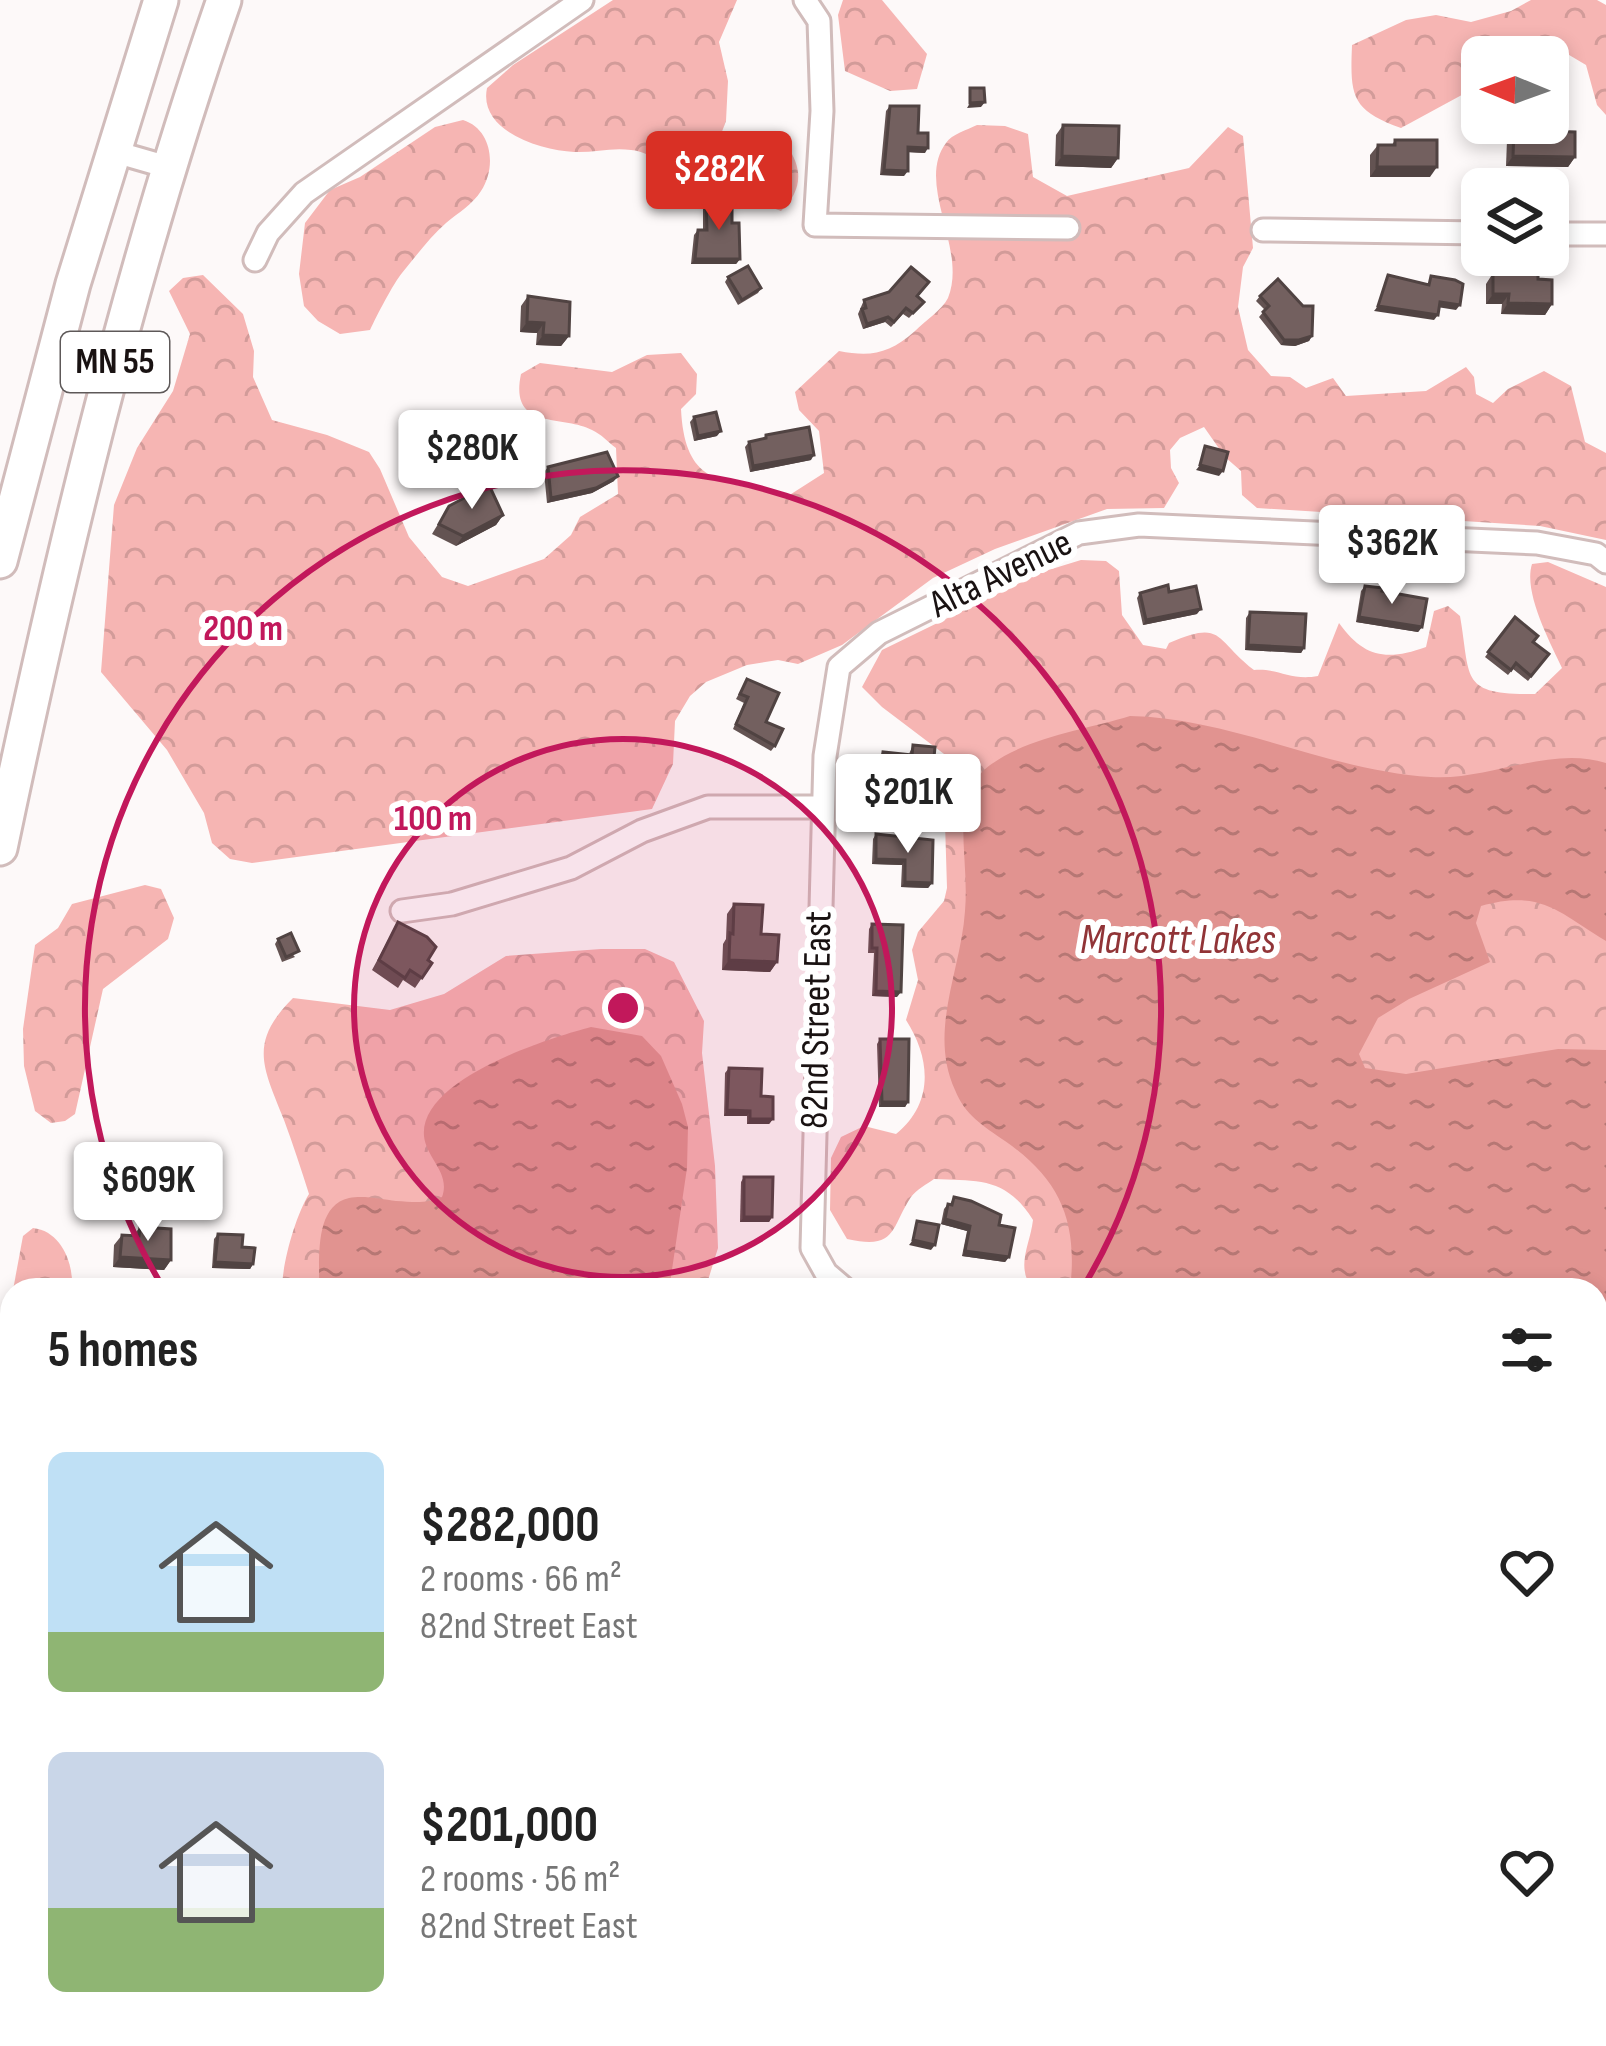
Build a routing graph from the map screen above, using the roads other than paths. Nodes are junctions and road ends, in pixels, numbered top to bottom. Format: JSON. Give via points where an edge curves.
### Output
{"nodes":[{"id":1,"x":161,"y":0,"type":"edge"},
{"id":2,"x":224,"y":0,"type":"edge"},
{"id":3,"x":582,"y":0,"type":"edge"},
{"id":4,"x":805,"y":0,"type":"edge"},
{"id":5,"x":112,"y":151,"type":"junction"},
{"id":6,"x":171,"y":168,"type":"junction"},
{"id":7,"x":1068,"y":228,"type":"dead end"},
{"id":8,"x":1263,"y":230,"type":"dead end"},
{"id":9,"x":1461,"y":233,"type":"edge"},
{"id":10,"x":1569,"y":234,"type":"edge"},
{"id":11,"x":1606,"y":234,"type":"edge"},
{"id":12,"x":255,"y":260,"type":"dead end"},
{"id":13,"x":0,"y":561,"type":"edge"},
{"id":14,"x":1606,"y":562,"type":"edge"},
{"id":15,"x":839,"y":668,"type":"joint"},
{"id":16,"x":25,"y":729,"type":"junction"},
{"id":17,"x":823,"y":807,"type":"junction"},
{"id":18,"x":0,"y":848,"type":"edge"},
{"id":19,"x":0,"y":858,"type":"edge"},
{"id":20,"x":402,"y":911,"type":"dead end"},
{"id":21,"x":832,"y":1278,"type":"edge"}],
"edges":[{"from":1,"to":5,"type":"highway","number":"MN 55"},
{"from":2,"to":6,"type":"highway","number":"MN 55"},
{"from":3,"to":12,"type":"street","via":[[304,193]]},
{"from":4,"to":7,"type":"street","via":[[819,21],[815,225]]},
{"from":5,"to":6,"type":"street"},
{"from":5,"to":13,"type":"highway","number":"MN 55"},
{"from":6,"to":16,"type":"highway","number":"MN 55"},
{"from":8,"to":9,"type":"street"},
{"from":10,"to":11,"type":"street"},
{"from":14,"to":15,"type":"street","name":"Alta Avenue","via":[[1537,543],[1139,525],[1099,530],[878,633]]},
{"from":15,"to":17,"type":"street","name":"82nd Street East"},
{"from":16,"to":18,"type":"highway","number":"MN 55"},
{"from":16,"to":19,"type":"highway"},
{"from":17,"to":20,"type":"street","via":[[708,807],[571,868]]},
{"from":17,"to":21,"type":"street","name":"82nd Street East","via":[[812,1248]]}]}
